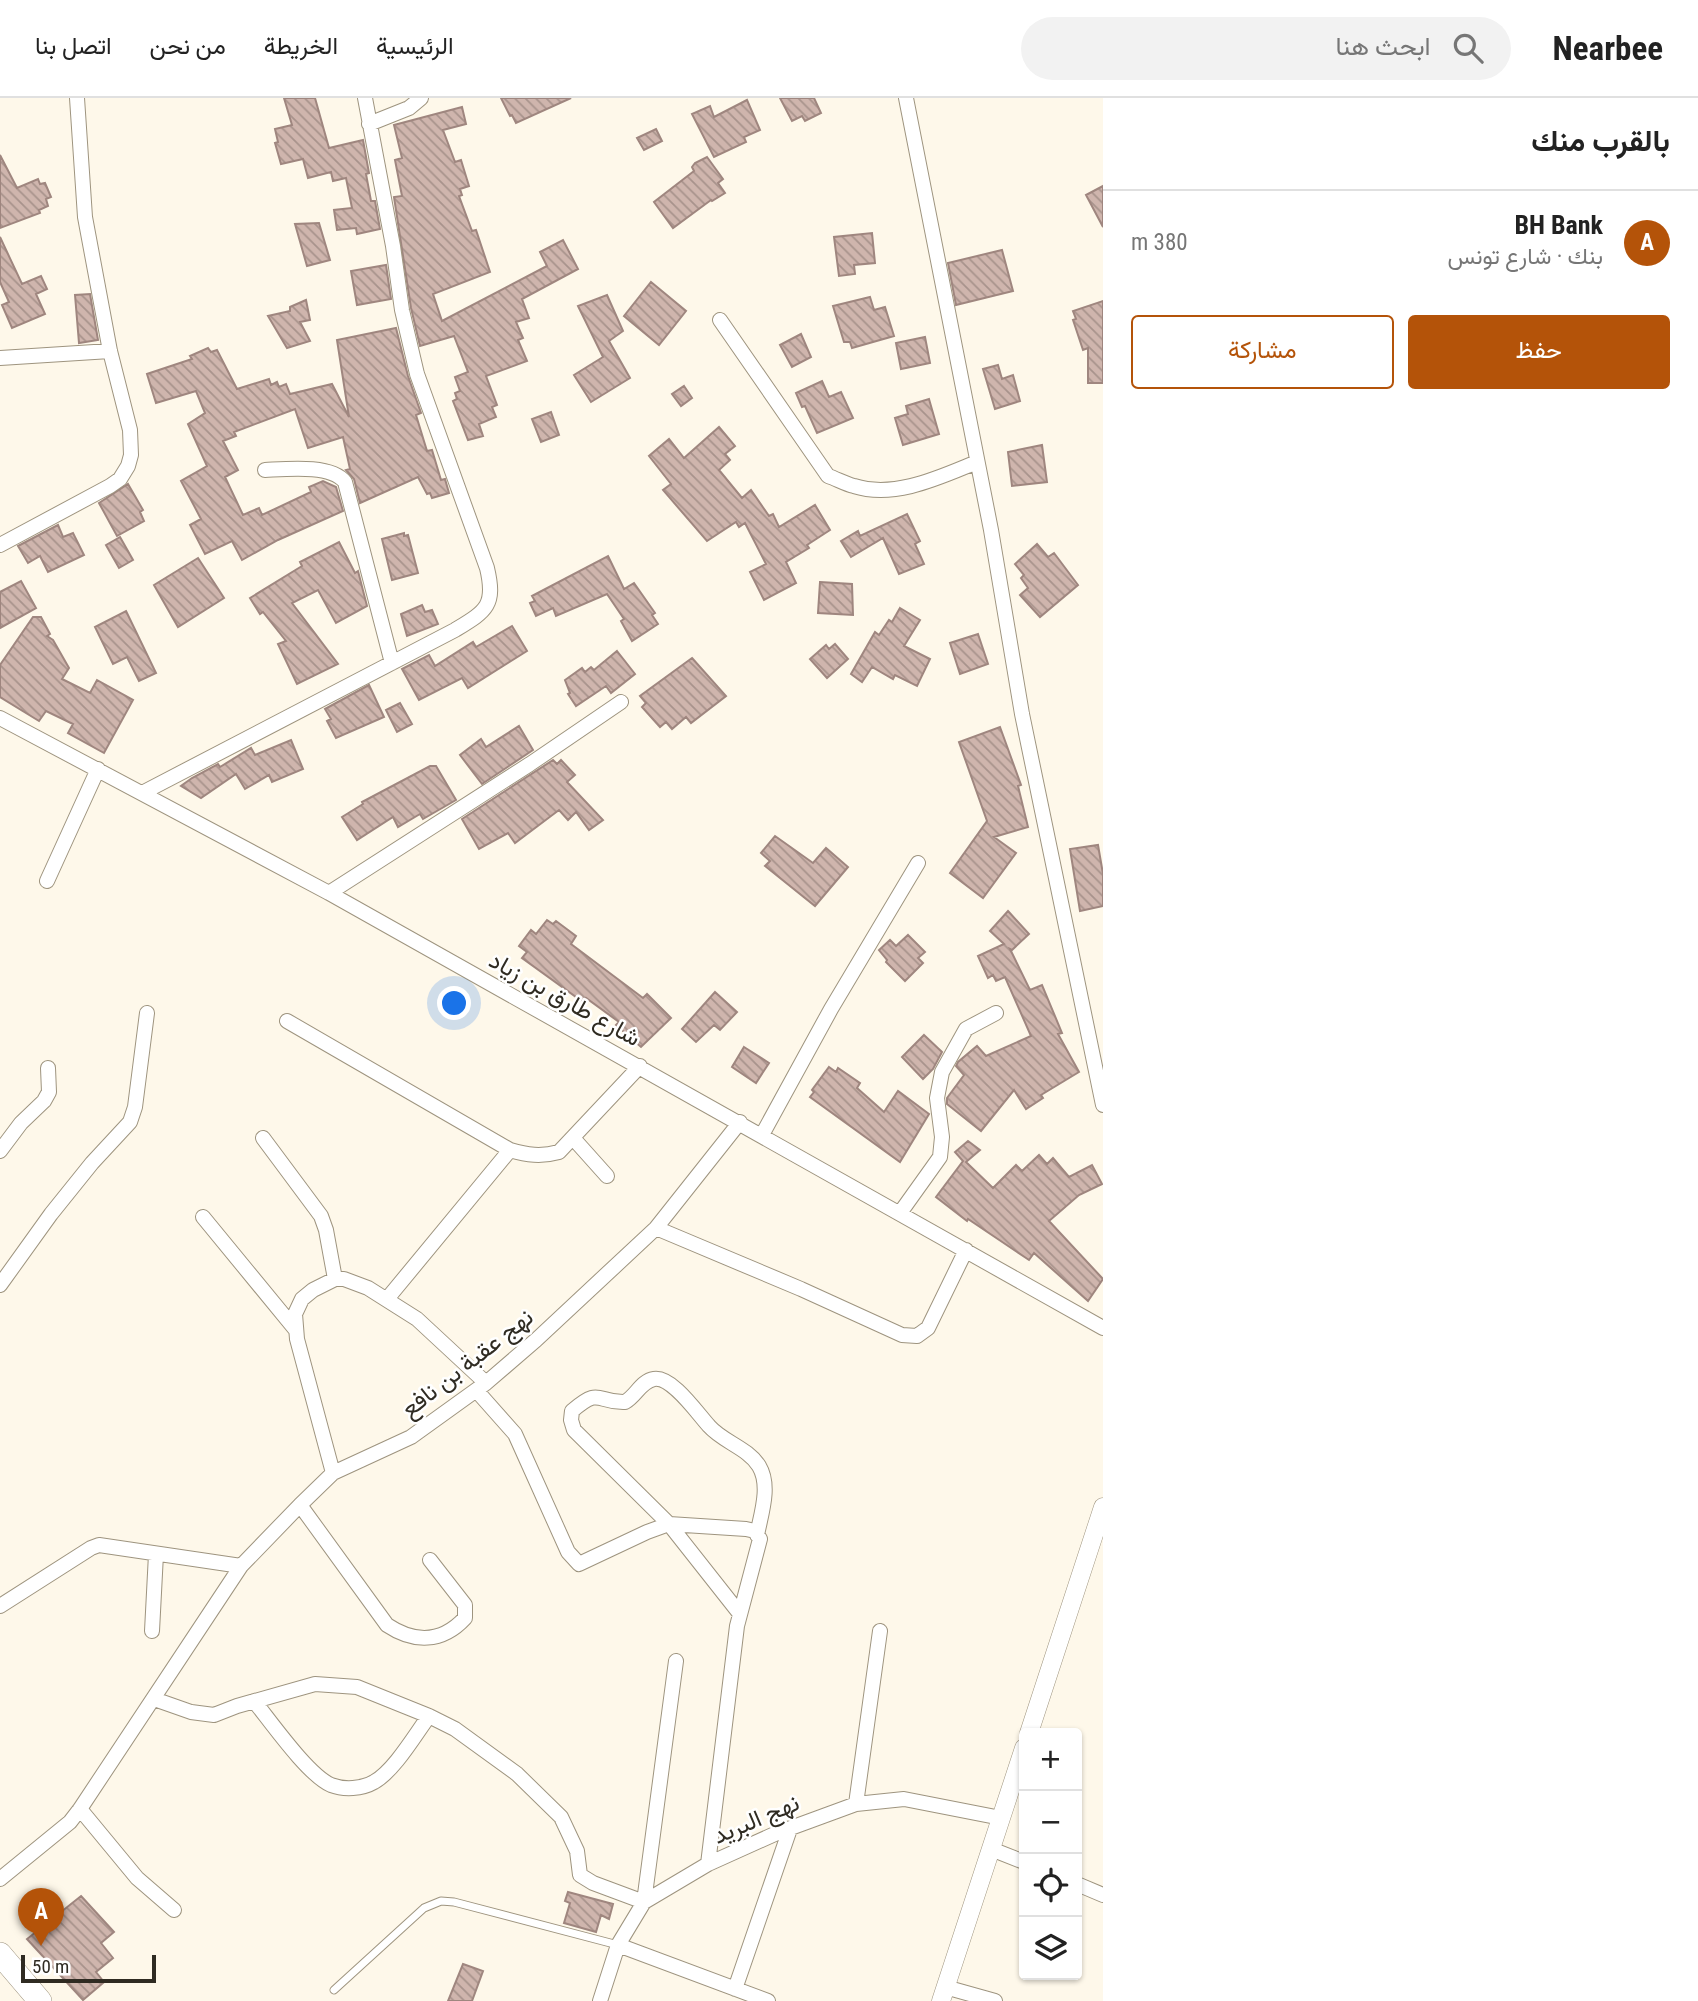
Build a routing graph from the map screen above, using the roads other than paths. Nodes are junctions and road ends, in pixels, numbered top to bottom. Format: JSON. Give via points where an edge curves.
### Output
{"nodes":[{"id":1,"x":77,"y":98,"type":"edge"},
{"id":2,"x":365,"y":98,"type":"edge"},
{"id":3,"x":421,"y":98,"type":"edge"},
{"id":4,"x":906,"y":98,"type":"edge"},
{"id":5,"x":369,"y":124,"type":"junction"},
{"id":6,"x":720,"y":320,"type":"dead end"},
{"id":7,"x":110,"y":351,"type":"junction"},
{"id":8,"x":0,"y":358,"type":"edge"},
{"id":9,"x":977,"y":462,"type":"junction"},
{"id":10,"x":265,"y":470,"type":"dead end"},
{"id":11,"x":0,"y":545,"type":"edge"},
{"id":12,"x":392,"y":663,"type":"junction"},
{"id":13,"x":621,"y":702,"type":"dead end"},
{"id":14,"x":0,"y":718,"type":"edge"},
{"id":15,"x":98,"y":769,"type":"junction"},
{"id":16,"x":144,"y":792,"type":"junction"},
{"id":17,"x":918,"y":863,"type":"dead end"},
{"id":18,"x":47,"y":881,"type":"dead end"},
{"id":19,"x":329,"y":893,"type":"junction"},
{"id":20,"x":147,"y":1013,"type":"dead end"},
{"id":21,"x":996,"y":1013,"type":"dead end"},
{"id":22,"x":287,"y":1021,"type":"dead end"},
{"id":23,"x":640,"y":1066,"type":"junction"},
{"id":24,"x":48,"y":1068,"type":"dead end"},
{"id":25,"x":1103,"y":1105,"type":"edge"},
{"id":26,"x":740,"y":1122,"type":"junction"},
{"id":27,"x":762,"y":1135,"type":"junction"},
{"id":28,"x":263,"y":1138,"type":"dead end"},
{"id":29,"x":573,"y":1138,"type":"junction"},
{"id":30,"x":510,"y":1150,"type":"junction"},
{"id":31,"x":0,"y":1151,"type":"edge"},
{"id":32,"x":607,"y":1176,"type":"dead end"},
{"id":33,"x":900,"y":1213,"type":"junction"},
{"id":34,"x":203,"y":1217,"type":"dead end"},
{"id":35,"x":656,"y":1228,"type":"junction"},
{"id":36,"x":966,"y":1250,"type":"junction"},
{"id":37,"x":335,"y":1279,"type":"junction"},
{"id":38,"x":0,"y":1284,"type":"edge"},
{"id":39,"x":387,"y":1299,"type":"junction"},
{"id":40,"x":1103,"y":1328,"type":"edge"},
{"id":41,"x":296,"y":1330,"type":"junction"},
{"id":42,"x":481,"y":1386,"type":"junction"},
{"id":43,"x":333,"y":1473,"type":"junction"},
{"id":44,"x":300,"y":1505,"type":"junction"},
{"id":45,"x":1103,"y":1507,"type":"edge"},
{"id":46,"x":669,"y":1524,"type":"junction"},
{"id":47,"x":757,"y":1535,"type":"junction"},
{"id":48,"x":156,"y":1554,"type":"junction"},
{"id":49,"x":430,"y":1560,"type":"dead end"},
{"id":50,"x":241,"y":1566,"type":"junction"},
{"id":51,"x":0,"y":1606,"type":"edge"},
{"id":52,"x":740,"y":1615,"type":"junction"},
{"id":53,"x":880,"y":1631,"type":"dead end"},
{"id":54,"x":152,"y":1632,"type":"dead end"},
{"id":55,"x":676,"y":1661,"type":"dead end"},
{"id":56,"x":154,"y":1699,"type":"junction"},
{"id":57,"x":254,"y":1701,"type":"junction"},
{"id":58,"x":429,"y":1716,"type":"junction"},
{"id":59,"x":1031,"y":1728,"type":"edge"},
{"id":60,"x":1019,"y":1763,"type":"edge"},
{"id":61,"x":856,"y":1804,"type":"junction"},
{"id":62,"x":80,"y":1809,"type":"junction"},
{"id":63,"x":1001,"y":1818,"type":"junction"},
{"id":64,"x":790,"y":1829,"type":"junction"},
{"id":65,"x":991,"y":1849,"type":"junction"},
{"id":66,"x":1019,"y":1860,"type":"edge"},
{"id":67,"x":708,"y":1864,"type":"junction"},
{"id":68,"x":0,"y":1880,"type":"edge"},
{"id":69,"x":1082,"y":1886,"type":"edge"},
{"id":70,"x":1103,"y":1895,"type":"edge"},
{"id":71,"x":644,"y":1902,"type":"junction"},
{"id":72,"x":174,"y":1909,"type":"dead end"},
{"id":73,"x":618,"y":1945,"type":"junction"},
{"id":74,"x":0,"y":1954,"type":"edge"},
{"id":75,"x":735,"y":1989,"type":"junction"},
{"id":76,"x":334,"y":1990,"type":"dead end"},
{"id":77,"x":943,"y":1994,"type":"edge"},
{"id":78,"x":40,"y":2001,"type":"edge"},
{"id":79,"x":600,"y":2001,"type":"edge"},
{"id":80,"x":768,"y":2001,"type":"edge"},
{"id":81,"x":995,"y":2001,"type":"edge"}],
"edges":[{"from":1,"to":7,"type":"street","via":[[85,217]]},
{"from":2,"to":5,"type":"street"},
{"from":3,"to":5,"type":"street","via":[[409,108]]},
{"from":4,"to":9,"type":"street"},
{"from":5,"to":12,"type":"street","via":[[409,343],[491,585],[491,597],[481,613]]},
{"from":6,"to":9,"type":"street","via":[[828,476],[856,487],[885,490],[922,483]]},
{"from":7,"to":8,"type":"street"},
{"from":7,"to":11,"type":"street","via":[[130,430],[131,455],[125,473],[90,499]]},
{"from":9,"to":25,"type":"street","via":[[1022,714]]},
{"from":10,"to":12,"type":"street","via":[[326,471],[345,482]]},
{"from":12,"to":16,"type":"street"},
{"from":13,"to":19,"type":"street"},
{"from":14,"to":15,"type":"street","name":"شارع طارق بن زياد"},
{"from":15,"to":16,"type":"street","name":"شارع طارق بن زياد"},
{"from":15,"to":18,"type":"street"},
{"from":16,"to":19,"type":"street","name":"شارع طارق بن زياد"},
{"from":17,"to":27,"type":"street"},
{"from":19,"to":23,"type":"street","name":"شارع طارق بن زياد"},
{"from":20,"to":38,"type":"street","via":[[130,1122]]},
{"from":21,"to":33,"type":"street","via":[[966,1030],[942,1072],[937,1098],[940,1157]]},
{"from":22,"to":30,"type":"street"},
{"from":23,"to":26,"type":"street","name":"شارع طارق بن زياد"},
{"from":23,"to":29,"type":"street"},
{"from":24,"to":31,"type":"street","via":[[49,1093]]},
{"from":26,"to":27,"type":"street","name":"شارع طارق بن زياد"},
{"from":26,"to":35,"type":"street","name":"نهج عقبة بن نافع"},
{"from":27,"to":33,"type":"street","name":"شارع طارق بن زياد"},
{"from":28,"to":37,"type":"street","via":[[321,1216]]},
{"from":29,"to":30,"type":"street","via":[[549,1155]]},
{"from":29,"to":32,"type":"street"},
{"from":30,"to":39,"type":"street"},
{"from":33,"to":36,"type":"street","name":"شارع طارق بن زياد"},
{"from":34,"to":41,"type":"street"},
{"from":35,"to":36,"type":"street","via":[[901,1335],[917,1336],[928,1328]]},
{"from":35,"to":42,"type":"street","name":"نهج عقبة بن نافع"},
{"from":36,"to":40,"type":"street","name":"شارع طارق بن زياد"},
{"from":37,"to":39,"type":"street","via":[[353,1281]]},
{"from":37,"to":41,"type":"street","via":[[302,1299],[295,1314]]},
{"from":39,"to":42,"type":"street","via":[[417,1319]]},
{"from":41,"to":43,"type":"street"},
{"from":42,"to":43,"type":"street","name":"نهج عقبة بن نافع","via":[[411,1437]]},
{"from":42,"to":46,"type":"street","via":[[515,1434],[568,1552],[579,1564]]},
{"from":43,"to":44,"type":"street","name":"نهج عقبة بن نافع"},
{"from":44,"to":49,"type":"street","via":[[387,1625],[403,1635],[424,1639],[455,1629],[465,1618],[465,1605]]},
{"from":44,"to":50,"type":"street","name":"نهج عقبة بن نافع"},
{"from":45,"to":59,"type":"street"},
{"from":46,"to":47,"type":"street","via":[[746,1529]]},
{"from":46,"to":47,"type":"street","via":[[574,1430],[572,1411],[585,1400],[603,1397],[625,1402],[647,1381],[656,1378],[671,1384],[712,1430],[759,1466],[765,1493]]},
{"from":46,"to":52,"type":"street"},
{"from":47,"to":52,"type":"street","via":[[760,1539]]},
{"from":48,"to":50,"type":"street"},
{"from":48,"to":51,"type":"street","via":[[99,1545]]},
{"from":48,"to":54,"type":"street"},
{"from":50,"to":56,"type":"street","name":"نهج عقبة بن نافع"},
{"from":52,"to":67,"type":"street"},
{"from":53,"to":61,"type":"street"},
{"from":55,"to":71,"type":"street"},
{"from":56,"to":57,"type":"street","via":[[202,1715]]},
{"from":56,"to":62,"type":"street","name":"نهج عقبة بن نافع"},
{"from":57,"to":58,"type":"street","via":[[315,1684],[357,1687]]},
{"from":57,"to":58,"type":"street","via":[[313,1772],[331,1785],[353,1788],[374,1782],[390,1768]]},
{"from":58,"to":71,"type":"street","via":[[517,1774],[561,1817],[577,1851],[580,1875]]},
{"from":60,"to":63,"type":"street"},
{"from":61,"to":63,"type":"street","name":"نهج البريد","via":[[904,1799]]},
{"from":61,"to":64,"type":"street","name":"نهج البريد"},
{"from":62,"to":68,"type":"street","name":"نهج عقبة بن نافع"},
{"from":62,"to":72,"type":"street","via":[[137,1878]]},
{"from":63,"to":65,"type":"street"},
{"from":64,"to":67,"type":"street","name":"نهج البريد"},
{"from":64,"to":75,"type":"street"},
{"from":65,"to":66,"type":"street"},
{"from":65,"to":77,"type":"street"},
{"from":67,"to":71,"type":"street","name":"نهج البريد"},
{"from":69,"to":70,"type":"street"},
{"from":71,"to":73,"type":"street","name":"نهج البريد"},
{"from":73,"to":75,"type":"street"},
{"from":73,"to":76,"type":"lane","via":[[440,1901],[424,1908]]},
{"from":73,"to":79,"type":"street","name":"نهج البريد"},
{"from":74,"to":78,"type":"main road"},
{"from":75,"to":80,"type":"street"},
{"from":77,"to":81,"type":"street"}]}
